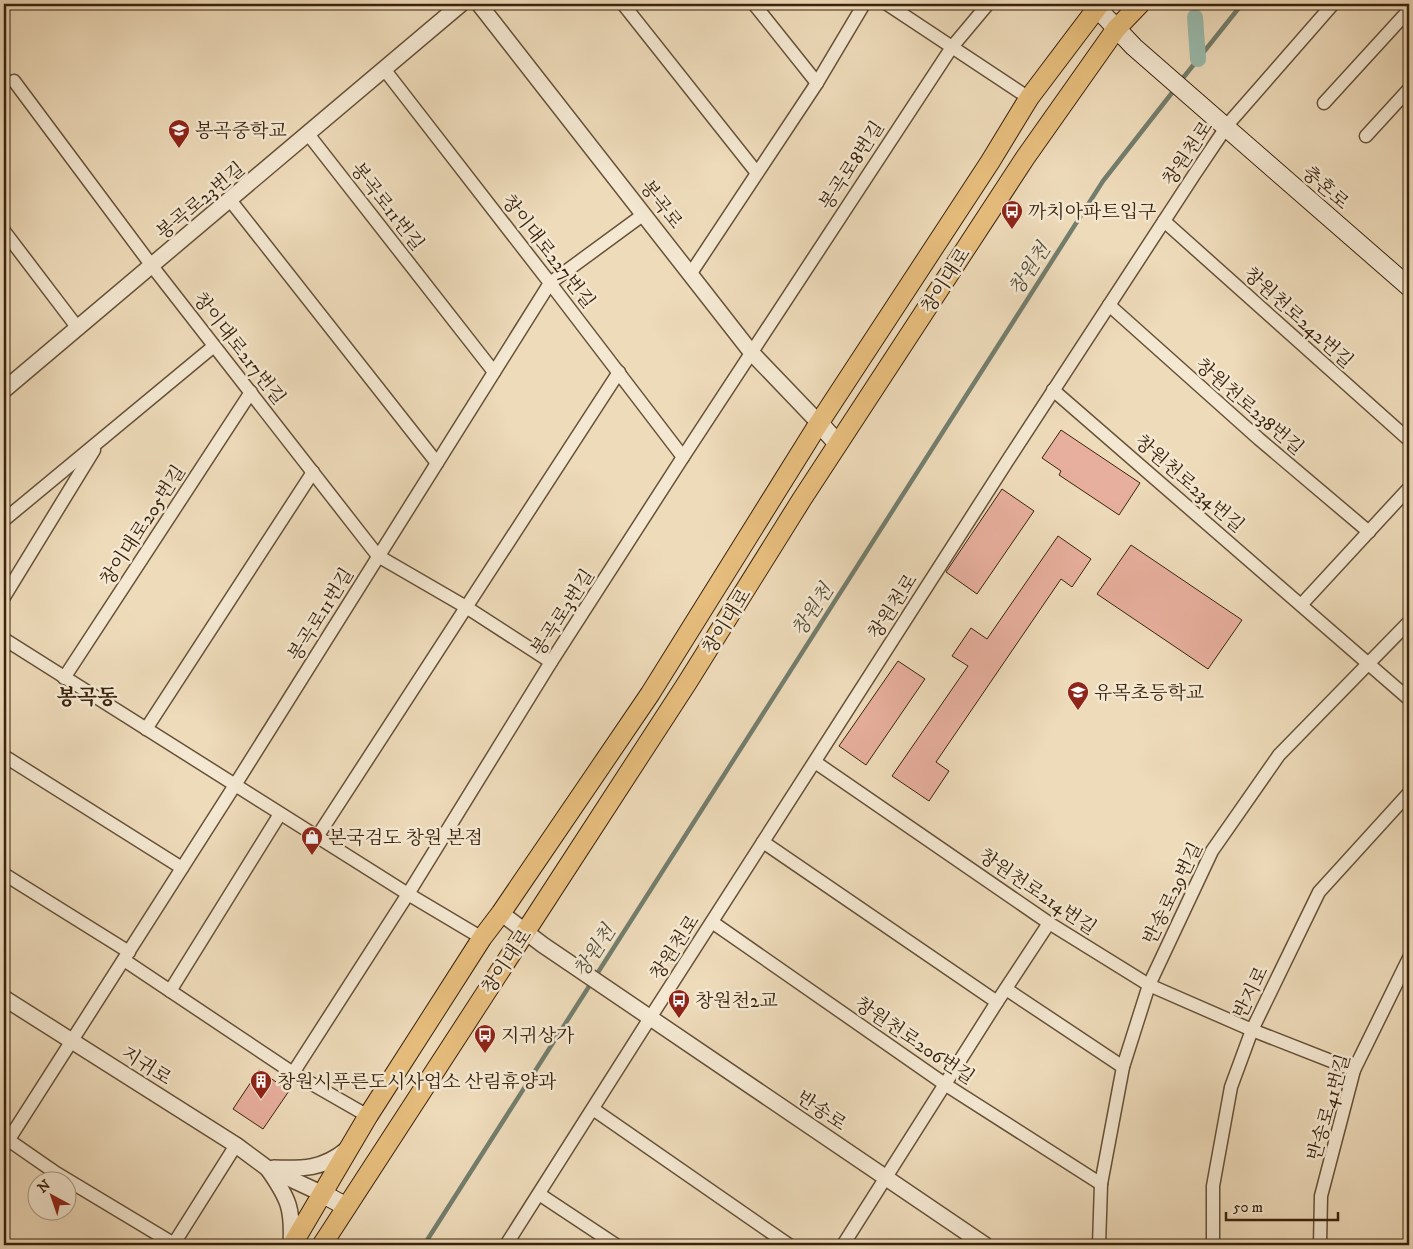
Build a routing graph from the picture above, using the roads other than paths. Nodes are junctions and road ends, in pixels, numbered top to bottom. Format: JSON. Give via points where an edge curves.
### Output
{"nodes":[{"id":1,"x":461,"y":4,"type":"edge"},
{"id":2,"x":479,"y":4,"type":"edge"},
{"id":3,"x":623,"y":4,"type":"edge"},
{"id":4,"x":754,"y":4,"type":"edge"},
{"id":5,"x":864,"y":4,"type":"edge"},
{"id":6,"x":887,"y":4,"type":"edge"},
{"id":7,"x":988,"y":4,"type":"edge"},
{"id":8,"x":1140,"y":4,"type":"edge"},
{"id":9,"x":1333,"y":4,"type":"edge"},
{"id":10,"x":1098,"y":6,"type":"edge"},
{"id":11,"x":1409,"y":10,"type":"edge"},
{"id":12,"x":1116,"y":28,"type":"junction"},
{"id":13,"x":952,"y":47,"type":"junction"},
{"id":14,"x":384,"y":69,"type":"junction"},
{"id":15,"x":14,"y":81,"type":"dead end"},
{"id":16,"x":817,"y":83,"type":"junction"},
{"id":17,"x":1409,"y":89,"type":"edge"},
{"id":18,"x":1029,"y":98,"type":"junction"},
{"id":19,"x":1324,"y":103,"type":"dead end"},
{"id":20,"x":1221,"y":123,"type":"junction"},
{"id":21,"x":308,"y":134,"type":"junction"},
{"id":22,"x":1366,"y":136,"type":"dead end"},
{"id":23,"x":757,"y":173,"type":"junction"},
{"id":24,"x":230,"y":200,"type":"junction"},
{"id":25,"x":644,"y":214,"type":"junction"},
{"id":26,"x":1164,"y":221,"type":"junction"},
{"id":27,"x":4,"y":231,"type":"edge"},
{"id":28,"x":152,"y":266,"type":"junction"},
{"id":29,"x":691,"y":273,"type":"junction"},
{"id":30,"x":550,"y":282,"type":"junction"},
{"id":31,"x":1409,"y":287,"type":"edge"},
{"id":32,"x":1109,"y":305,"type":"junction"},
{"id":33,"x":78,"y":327,"type":"junction"},
{"id":34,"x":214,"y":346,"type":"junction"},
{"id":35,"x":751,"y":352,"type":"junction"},
{"id":36,"x":494,"y":372,"type":"junction"},
{"id":37,"x":619,"y":372,"type":"junction"},
{"id":38,"x":4,"y":390,"type":"edge"},
{"id":39,"x":1053,"y":390,"type":"junction"},
{"id":40,"x":250,"y":392,"type":"junction"},
{"id":41,"x":819,"y":423,"type":"junction"},
{"id":42,"x":1409,"y":440,"type":"edge"},
{"id":43,"x":100,"y":441,"type":"junction"},
{"id":44,"x":838,"y":444,"type":"junction"},
{"id":45,"x":683,"y":457,"type":"junction"},
{"id":46,"x":437,"y":463,"type":"junction"},
{"id":47,"x":313,"y":472,"type":"junction"},
{"id":48,"x":1409,"y":488,"type":"edge"},
{"id":49,"x":4,"y":520,"type":"edge"},
{"id":50,"x":1369,"y":532,"type":"junction"},
{"id":51,"x":378,"y":556,"type":"junction"},
{"id":52,"x":4,"y":597,"type":"edge"},
{"id":53,"x":1301,"y":605,"type":"junction"},
{"id":54,"x":466,"y":607,"type":"junction"},
{"id":55,"x":1409,"y":622,"type":"edge"},
{"id":56,"x":4,"y":639,"type":"edge"},
{"id":57,"x":552,"y":662,"type":"junction"},
{"id":58,"x":1368,"y":663,"type":"junction"},
{"id":59,"x":64,"y":678,"type":"junction"},
{"id":60,"x":1409,"y":699,"type":"edge"},
{"id":61,"x":146,"y":729,"type":"junction"},
{"id":62,"x":4,"y":756,"type":"edge"},
{"id":63,"x":815,"y":762,"type":"junction"},
{"id":64,"x":235,"y":785,"type":"junction"},
{"id":65,"x":1409,"y":793,"type":"edge"},
{"id":66,"x":280,"y":814,"type":"junction"},
{"id":67,"x":317,"y":838,"type":"junction"},
{"id":68,"x":763,"y":842,"type":"junction"},
{"id":69,"x":182,"y":868,"type":"junction"},
{"id":70,"x":4,"y":874,"type":"edge"},
{"id":71,"x":408,"y":894,"type":"junction"},
{"id":72,"x":501,"y":913,"type":"junction"},
{"id":73,"x":712,"y":922,"type":"junction"},
{"id":74,"x":1049,"y":924,"type":"junction"},
{"id":75,"x":526,"y":932,"type":"junction"},
{"id":76,"x":482,"y":938,"type":"junction"},
{"id":77,"x":126,"y":956,"type":"junction"},
{"id":78,"x":1409,"y":958,"type":"edge"},
{"id":79,"x":1149,"y":984,"type":"junction"},
{"id":80,"x":1006,"y":989,"type":"junction"},
{"id":81,"x":170,"y":991,"type":"junction"},
{"id":82,"x":4,"y":998,"type":"edge"},
{"id":83,"x":996,"y":1002,"type":"junction"},
{"id":84,"x":650,"y":1018,"type":"junction"},
{"id":85,"x":1252,"y":1030,"type":"junction"},
{"id":86,"x":72,"y":1042,"type":"junction"},
{"id":87,"x":1123,"y":1066,"type":"junction"},
{"id":88,"x":1354,"y":1070,"type":"junction"},
{"id":89,"x":293,"y":1073,"type":"junction"},
{"id":90,"x":946,"y":1085,"type":"junction"},
{"id":91,"x":593,"y":1109,"type":"junction"},
{"id":92,"x":368,"y":1116,"type":"junction"},
{"id":93,"x":5,"y":1142,"type":"edge"},
{"id":94,"x":236,"y":1145,"type":"junction"},
{"id":95,"x":350,"y":1147,"type":"junction"},
{"id":96,"x":267,"y":1168,"type":"junction"},
{"id":97,"x":886,"y":1178,"type":"junction"},
{"id":98,"x":1101,"y":1184,"type":"junction"},
{"id":99,"x":323,"y":1194,"type":"junction"},
{"id":100,"x":539,"y":1194,"type":"junction"},
{"id":101,"x":347,"y":1207,"type":"junction"},
{"id":102,"x":174,"y":1245,"type":"edge"},
{"id":103,"x":292,"y":1245,"type":"edge"},
{"id":104,"x":322,"y":1245,"type":"edge"},
{"id":105,"x":506,"y":1245,"type":"edge"},
{"id":106,"x":616,"y":1245,"type":"edge"},
{"id":107,"x":789,"y":1245,"type":"edge"},
{"id":108,"x":843,"y":1245,"type":"edge"},
{"id":109,"x":985,"y":1245,"type":"edge"},
{"id":110,"x":1099,"y":1245,"type":"edge"},
{"id":111,"x":1212,"y":1245,"type":"edge"},
{"id":112,"x":1320,"y":1245,"type":"edge"}],
"edges":[{"from":1,"to":14,"type":"street","name":"봉곡로23번길"},
{"from":2,"to":25,"type":"street","name":"봉곡로"},
{"from":3,"to":23,"type":"street"},
{"from":4,"to":16,"type":"street"},
{"from":5,"to":16,"type":"street"},
{"from":6,"to":13,"type":"street"},
{"from":7,"to":13,"type":"street","name":"봉곡로8번길"},
{"from":8,"to":12,"type":"main road","name":"창이대로"},
{"from":9,"to":20,"type":"street","name":"창원천로"},
{"from":10,"to":12,"type":"main road"},
{"from":10,"to":18,"type":"main road","name":"창이대로"},
{"from":11,"to":19,"type":"street"},
{"from":12,"to":20,"type":"main road","name":"충혼로"},
{"from":12,"to":44,"type":"main road","name":"창이대로","via":[[1025,158]]},
{"from":13,"to":18,"type":"street"},
{"from":13,"to":35,"type":"street","name":"봉곡로8번길"},
{"from":14,"to":21,"type":"street","name":"봉곡로23번길"},
{"from":14,"to":30,"type":"street","name":"창이대로227번길"},
{"from":15,"to":28,"type":"street","name":"창이대로217번길"},
{"from":16,"to":23,"type":"street"},
{"from":17,"to":22,"type":"street"},
{"from":18,"to":41,"type":"main road","name":"창이대로"},
{"from":20,"to":26,"type":"street","name":"창원천로"},
{"from":20,"to":31,"type":"main road","name":"충혼로"},
{"from":21,"to":24,"type":"street","name":"봉곡로23번길"},
{"from":21,"to":36,"type":"street","name":"봉곡로11번길"},
{"from":23,"to":29,"type":"street"},
{"from":24,"to":28,"type":"street","name":"봉곡로23번길"},
{"from":24,"to":46,"type":"street"},
{"from":25,"to":29,"type":"street","name":"봉곡로"},
{"from":25,"to":30,"type":"street","name":"봉곡로11번길"},
{"from":26,"to":32,"type":"street","name":"창원천로"},
{"from":26,"to":42,"type":"street","name":"창원천로242번길"},
{"from":27,"to":33,"type":"street"},
{"from":28,"to":33,"type":"street","name":"봉곡로23번길"},
{"from":28,"to":34,"type":"street","name":"창이대로217번길"},
{"from":29,"to":35,"type":"street","name":"봉곡로"},
{"from":30,"to":36,"type":"street","name":"봉곡로11번길"},
{"from":30,"to":37,"type":"street","name":"창이대로227번길"},
{"from":32,"to":39,"type":"street","name":"창원천로"},
{"from":32,"to":50,"type":"street","name":"창원천로238번길"},
{"from":33,"to":38,"type":"street","name":"봉곡로23번길"},
{"from":34,"to":40,"type":"street","name":"창이대로217번길"},
{"from":34,"to":43,"type":"street"},
{"from":35,"to":41,"type":"street","name":"봉곡로"},
{"from":35,"to":45,"type":"street","name":"봉곡로3번길"},
{"from":36,"to":46,"type":"street","name":"봉곡로11번길"},
{"from":37,"to":45,"type":"street","name":"창이대로227번길"},
{"from":37,"to":54,"type":"street"},
{"from":39,"to":53,"type":"street","name":"창원천로234번길"},
{"from":39,"to":63,"type":"street","name":"창원천로"},
{"from":40,"to":47,"type":"street","name":"창이대로217번길"},
{"from":40,"to":59,"type":"street","name":"창이대로205번길"},
{"from":41,"to":44,"type":"main road"},
{"from":41,"to":72,"type":"main road","name":"창이대로","via":[[650,694]]},
{"from":43,"to":49,"type":"street"},
{"from":43,"to":52,"type":"street"},
{"from":44,"to":75,"type":"main road","name":"창이대로"},
{"from":45,"to":57,"type":"street","name":"봉곡로3번길"},
{"from":46,"to":51,"type":"street","name":"봉곡로11번길"},
{"from":47,"to":51,"type":"street","name":"창이대로217번길"},
{"from":47,"to":61,"type":"street"},
{"from":48,"to":50,"type":"street"},
{"from":50,"to":53,"type":"street"},
{"from":51,"to":54,"type":"street","name":"창이대로217번길"},
{"from":51,"to":64,"type":"street","name":"봉곡로11번길"},
{"from":53,"to":58,"type":"street","name":"창원천로234번길"},
{"from":54,"to":57,"type":"street","name":"창이대로217번길"},
{"from":54,"to":67,"type":"street"},
{"from":55,"to":58,"type":"street","name":"반송로29번길"},
{"from":56,"to":59,"type":"street"},
{"from":57,"to":71,"type":"street","name":"봉곡로3번길"},
{"from":58,"to":60,"type":"street","name":"창원천로234번길"},
{"from":58,"to":79,"type":"street","name":"반송로29번길","via":[[1279,755],[1212,851]]},
{"from":59,"to":61,"type":"street"},
{"from":61,"to":64,"type":"street"},
{"from":62,"to":69,"type":"street"},
{"from":63,"to":68,"type":"street","name":"창원천로"},
{"from":63,"to":74,"type":"street","name":"창원천로214번길"},
{"from":64,"to":66,"type":"street"},
{"from":64,"to":69,"type":"street","name":"봉곡로11번길"},
{"from":65,"to":85,"type":"street","name":"반지로","via":[[1319,892]]},
{"from":66,"to":67,"type":"street"},
{"from":66,"to":81,"type":"street"},
{"from":67,"to":71,"type":"street"},
{"from":68,"to":73,"type":"street","name":"창원천로"},
{"from":68,"to":83,"type":"street"},
{"from":69,"to":77,"type":"street","name":"봉곡로11번길"},
{"from":70,"to":77,"type":"street"},
{"from":71,"to":76,"type":"street"},
{"from":71,"to":89,"type":"street","name":"봉곡로3번길"},
{"from":72,"to":75,"type":"street"},
{"from":72,"to":76,"type":"main road","name":"창이대로"},
{"from":73,"to":84,"type":"street","name":"창원천로"},
{"from":73,"to":90,"type":"street","name":"창원천로206번길"},
{"from":74,"to":79,"type":"street","name":"창원천로214번길"},
{"from":74,"to":80,"type":"street"},
{"from":75,"to":84,"type":"street","name":"반송로"},
{"from":75,"to":101,"type":"main road","name":"창이대로"},
{"from":76,"to":92,"type":"main road","name":"창이대로"},
{"from":77,"to":81,"type":"street"},
{"from":77,"to":86,"type":"street","name":"봉곡로11번길"},
{"from":78,"to":88,"type":"street","name":"반송로41번길"},
{"from":79,"to":85,"type":"street","name":"창원천로214번길"},
{"from":79,"to":87,"type":"street","name":"반송로29번길"},
{"from":80,"to":83,"type":"street"},
{"from":80,"to":87,"type":"street"},
{"from":81,"to":89,"type":"street"},
{"from":82,"to":86,"type":"street","name":"지귀로"},
{"from":83,"to":90,"type":"street"},
{"from":84,"to":91,"type":"street","name":"창원천로"},
{"from":84,"to":97,"type":"street","name":"반송로"},
{"from":85,"to":88,"type":"street","name":"창원천로214번길"},
{"from":85,"to":111,"type":"street","name":"반지로","via":[[1231,1087],[1213,1186]]},
{"from":86,"to":93,"type":"street","name":"봉곡로11번길"},
{"from":86,"to":94,"type":"street","name":"지귀로"},
{"from":87,"to":98,"type":"street","name":"반송로29번길"},
{"from":88,"to":112,"type":"street","name":"반송로41번길","via":[[1321,1196]]},
{"from":89,"to":92,"type":"street"},
{"from":90,"to":97,"type":"street"},
{"from":90,"to":98,"type":"street","name":"창원천로206번길"},
{"from":91,"to":100,"type":"street","name":"창원천로"},
{"from":91,"to":107,"type":"street"},
{"from":92,"to":95,"type":"main road","name":"창이대로"},
{"from":93,"to":102,"type":"street"},
{"from":94,"to":96,"type":"street","name":"지귀로"},
{"from":94,"to":102,"type":"street"},
{"from":95,"to":96,"type":"street","via":[[318,1166]]},
{"from":95,"to":99,"type":"main road","name":"창이대로"},
{"from":96,"to":99,"type":"street","name":"지귀로"},
{"from":96,"to":103,"type":"street","name":"지귀로","via":[[288,1203]]},
{"from":97,"to":108,"type":"street"},
{"from":97,"to":109,"type":"street","name":"반송로"},
{"from":98,"to":110,"type":"street","name":"반송로29번길"},
{"from":99,"to":101,"type":"main road"},
{"from":99,"to":103,"type":"main road","name":"창이대로"},
{"from":100,"to":105,"type":"street","name":"창원천로"},
{"from":100,"to":106,"type":"street"},
{"from":101,"to":104,"type":"main road","name":"창이대로"}]}
